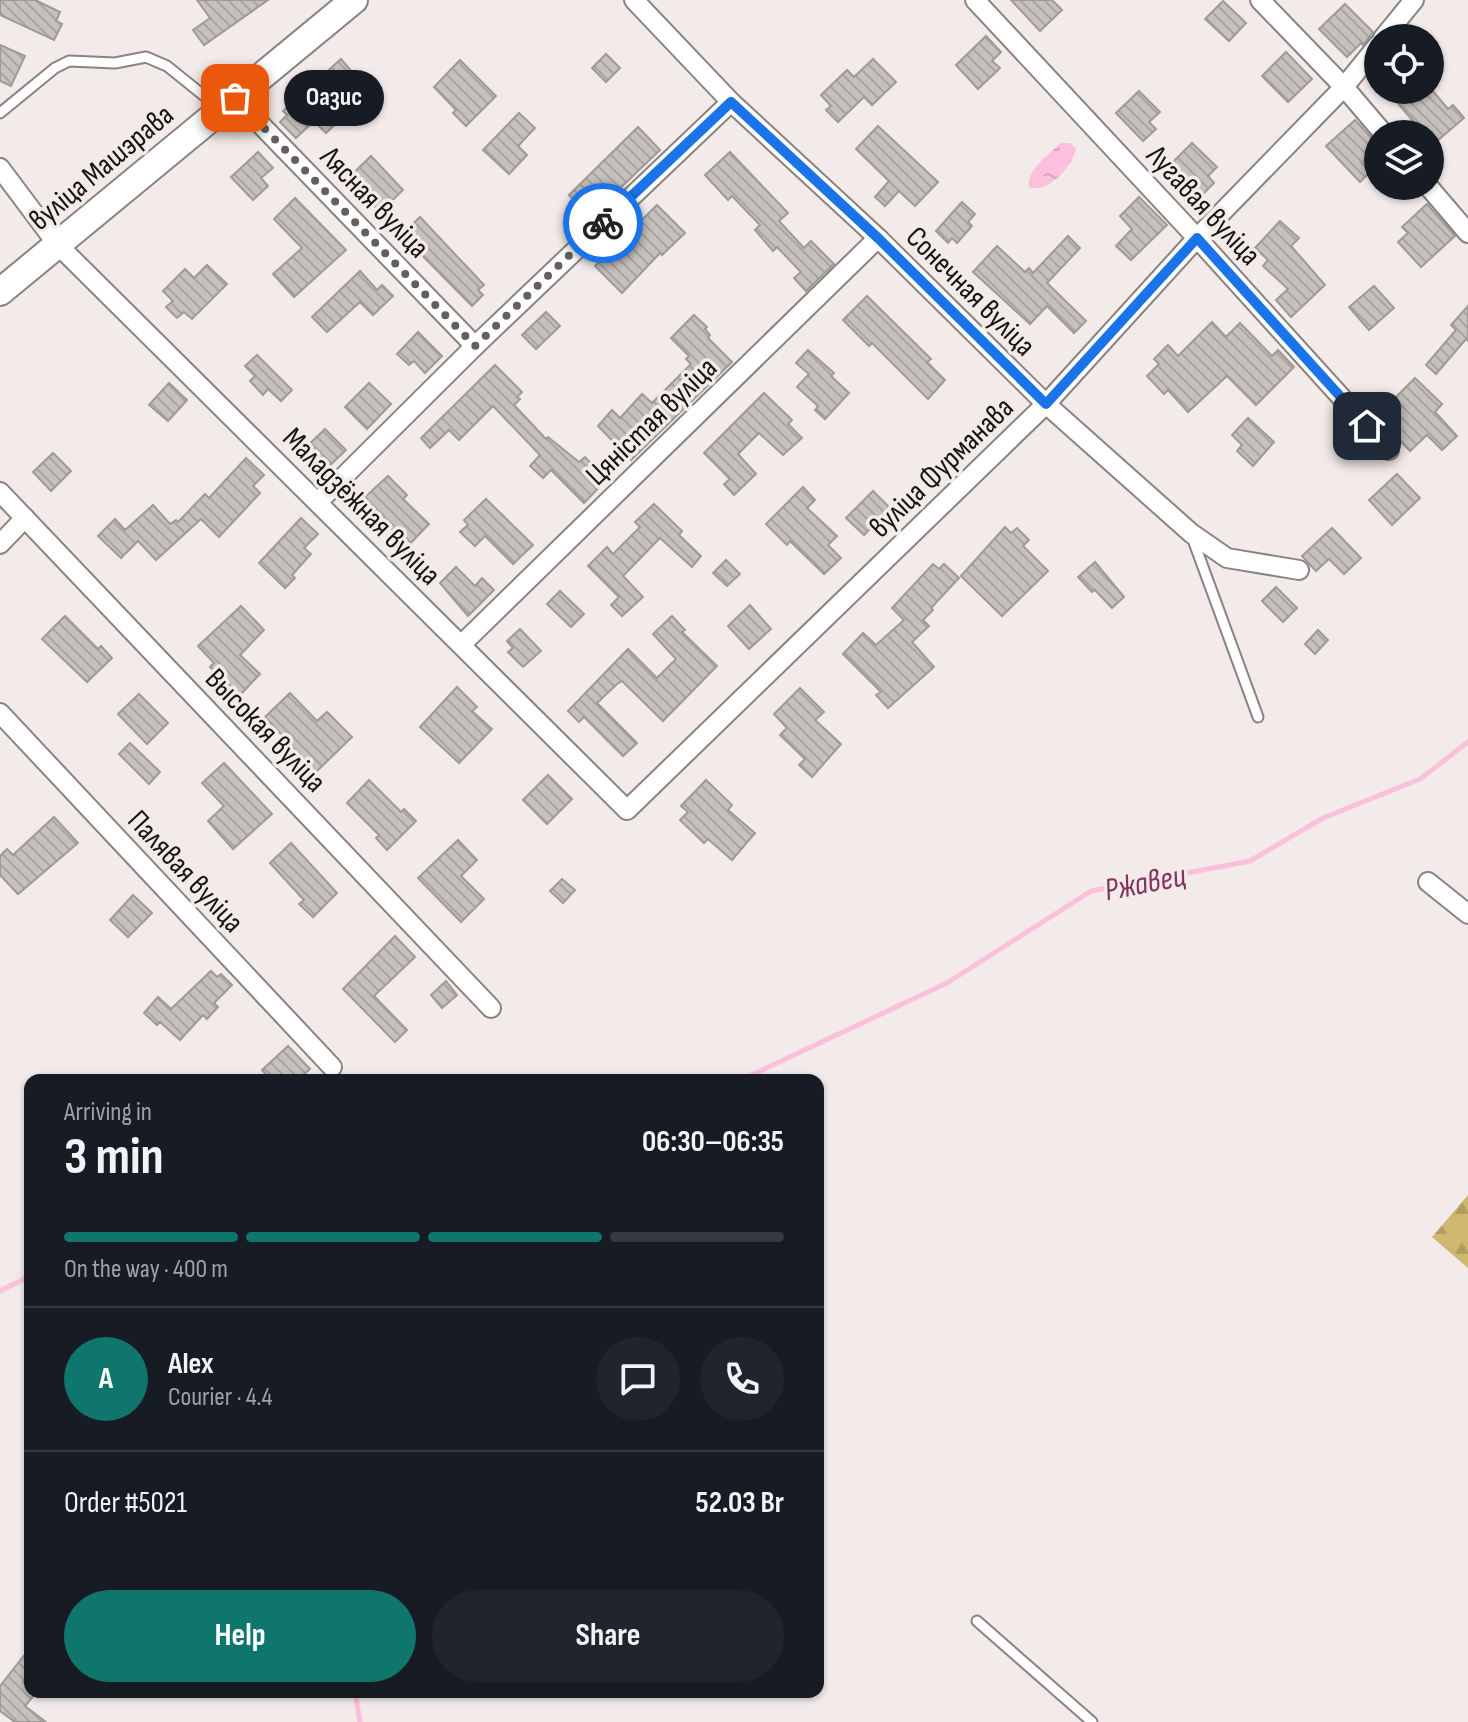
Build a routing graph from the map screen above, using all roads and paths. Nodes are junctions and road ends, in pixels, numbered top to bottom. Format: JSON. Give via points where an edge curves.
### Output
{"nodes":[{"id":1,"x":354,"y":0,"type":"edge"},
{"id":2,"x":634,"y":0,"type":"edge"},
{"id":3,"x":975,"y":0,"type":"edge"},
{"id":4,"x":1260,"y":0,"type":"edge"},
{"id":5,"x":1414,"y":0,"type":"edge"},
{"id":6,"x":1394,"y":24,"type":"edge"},
{"id":7,"x":1364,"y":62,"type":"edge"},
{"id":8,"x":1344,"y":87,"type":"junction"},
{"id":9,"x":731,"y":102,"type":"junction"},
{"id":10,"x":228,"y":104,"type":"junction"},
{"id":11,"x":0,"y":113,"type":"edge"},
{"id":12,"x":1372,"y":120,"type":"edge"},
{"id":13,"x":0,"y":168,"type":"edge"},
{"id":14,"x":1440,"y":200,"type":"edge"},
{"id":15,"x":1468,"y":233,"type":"edge"},
{"id":16,"x":878,"y":238,"type":"junction"},
{"id":17,"x":1197,"y":238,"type":"junction"},
{"id":18,"x":57,"y":244,"type":"junction"},
{"id":19,"x":0,"y":292,"type":"edge"},
{"id":20,"x":475,"y":346,"type":"junction"},
{"id":21,"x":1046,"y":404,"type":"junction"},
{"id":22,"x":1389,"y":450,"type":"dead end"},
{"id":23,"x":0,"y":492,"type":"edge"},
{"id":24,"x":318,"y":502,"type":"junction"},
{"id":25,"x":25,"y":518,"type":"junction"},
{"id":26,"x":1191,"y":533,"type":"junction"},
{"id":27,"x":0,"y":544,"type":"edge"},
{"id":28,"x":1299,"y":570,"type":"dead end"},
{"id":29,"x":462,"y":644,"type":"junction"},
{"id":30,"x":0,"y":713,"type":"edge"},
{"id":31,"x":1258,"y":717,"type":"dead end"},
{"id":32,"x":627,"y":810,"type":"joint"},
{"id":33,"x":1428,"y":882,"type":"dead end"},
{"id":34,"x":1468,"y":914,"type":"edge"},
{"id":35,"x":491,"y":1008,"type":"dead end"},
{"id":36,"x":332,"y":1067,"type":"dead end"},
{"id":37,"x":977,"y":1621,"type":"dead end"},
{"id":38,"x":1092,"y":1722,"type":"edge"}],
"edges":[{"from":1,"to":10,"type":"main road","name":"вуліца Машэрава"},
{"from":2,"to":9,"type":"street","name":"Сонечная вуліца"},
{"from":3,"to":17,"type":"street","name":"Лугавая вуліца"},
{"from":4,"to":8,"type":"street"},
{"from":5,"to":6,"type":"street"},
{"from":7,"to":8,"type":"street","name":"вуліца Фурманава"},
{"from":8,"to":12,"type":"street"},
{"from":8,"to":17,"type":"street","name":"вуліца Фурманава"},
{"from":9,"to":16,"type":"street","name":"Сонечная вуліца"},
{"from":9,"to":20,"type":"street"},
{"from":10,"to":11,"type":"lane","via":[[146,57],[115,63],[69,61]]},
{"from":10,"to":18,"type":"main road","name":"вуліца Машэрава"},
{"from":10,"to":20,"type":"street","name":"Лясная вуліца"},
{"from":13,"to":18,"type":"street","name":"Маладзёжная вуліца"},
{"from":14,"to":15,"type":"street"},
{"from":16,"to":21,"type":"street","name":"Сонечная вуліца"},
{"from":16,"to":29,"type":"street","name":"Цяністая вуліца"},
{"from":17,"to":21,"type":"street","name":"вуліца Фурманава"},
{"from":17,"to":22,"type":"street","name":"Лугавая вуліца"},
{"from":18,"to":19,"type":"main road","name":"вуліца Машэрава"},
{"from":18,"to":24,"type":"street","name":"Маладзёжная вуліца"},
{"from":20,"to":24,"type":"street"},
{"from":21,"to":26,"type":"street","name":"Сонечная вуліца"},
{"from":21,"to":32,"type":"street","name":"вуліца Фурманава"},
{"from":23,"to":25,"type":"street","name":"Высокая вуліца"},
{"from":24,"to":29,"type":"street","name":"Маладзёжная вуліца"},
{"from":25,"to":27,"type":"street"},
{"from":25,"to":35,"type":"street","name":"Высокая вуліца"},
{"from":26,"to":28,"type":"street","name":"Сонечная вуліца","via":[[1227,558]]},
{"from":26,"to":31,"type":"lane"},
{"from":29,"to":32,"type":"street","name":"Маладзёжная вуліца"},
{"from":30,"to":36,"type":"street","name":"Палявая вуліца"},
{"from":33,"to":34,"type":"street"},
{"from":37,"to":38,"type":"lane"}]}
